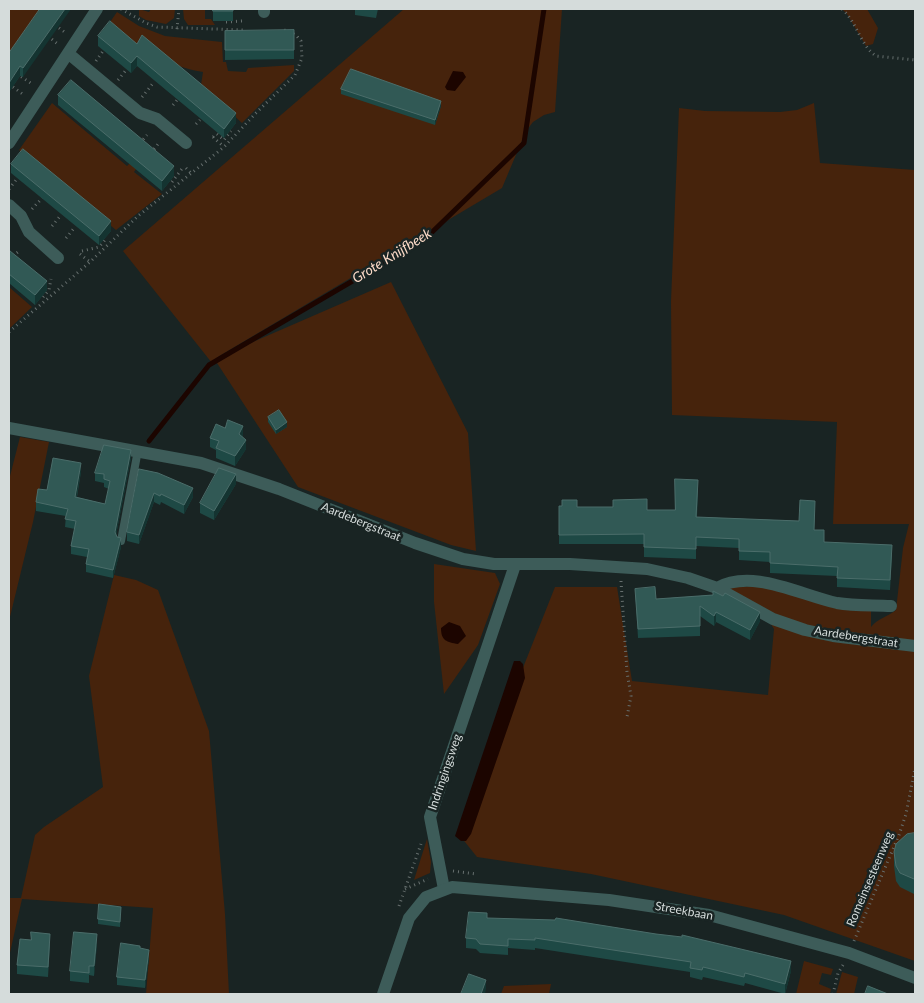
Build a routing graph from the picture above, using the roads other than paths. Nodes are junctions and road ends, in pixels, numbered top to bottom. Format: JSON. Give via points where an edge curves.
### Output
{"nodes":[{"id":1,"x":97,"y":9,"type":"edge"},
{"id":2,"x":69,"y":54,"type":"junction"},
{"id":3,"x":9,"y":143,"type":"edge"},
{"id":4,"x":186,"y":143,"type":"dead end"},
{"id":5,"x":9,"y":205,"type":"edge"},
{"id":6,"x":58,"y":258,"type":"dead end"},
{"id":7,"x":9,"y":428,"type":"edge"},
{"id":8,"x":138,"y":450,"type":"junction"},
{"id":9,"x":121,"y":541,"type":"edge"},
{"id":10,"x":515,"y":565,"type":"junction"},
{"id":11,"x":717,"y":588,"type":"junction"},
{"id":12,"x":891,"y":606,"type":"dead end"},
{"id":13,"x":915,"y":646,"type":"edge"},
{"id":14,"x":444,"y":888,"type":"junction"},
{"id":15,"x":915,"y":978,"type":"edge"},
{"id":16,"x":383,"y":994,"type":"edge"}],
"edges":[{"from":1,"to":2,"type":"street"},
{"from":2,"to":3,"type":"street"},
{"from":2,"to":4,"type":"street","via":[[140,113],[157,119]]},
{"from":5,"to":6,"type":"street","via":[[21,216],[29,232]]},
{"from":7,"to":8,"type":"street","name":"Aardebergstraat"},
{"from":8,"to":9,"type":"lane"},
{"from":8,"to":10,"type":"street","name":"Aardebergstraat","via":[[179,457],[234,473],[439,552],[480,563]]},
{"from":10,"to":11,"type":"street","name":"Aardebergstraat","via":[[621,566],[672,574]]},
{"from":10,"to":14,"type":"street","name":"Indringingsweg","via":[[430,817]]},
{"from":11,"to":12,"type":"street","via":[[735,581],[752,580],[839,603]]},
{"from":11,"to":13,"type":"street","name":"Aardebergstraat","via":[[774,618],[806,630]]},
{"from":14,"to":15,"type":"street","name":"Streekbaan","via":[[617,901],[676,909],[849,953]]},
{"from":14,"to":16,"type":"street","via":[[426,897],[409,918]]}]}
